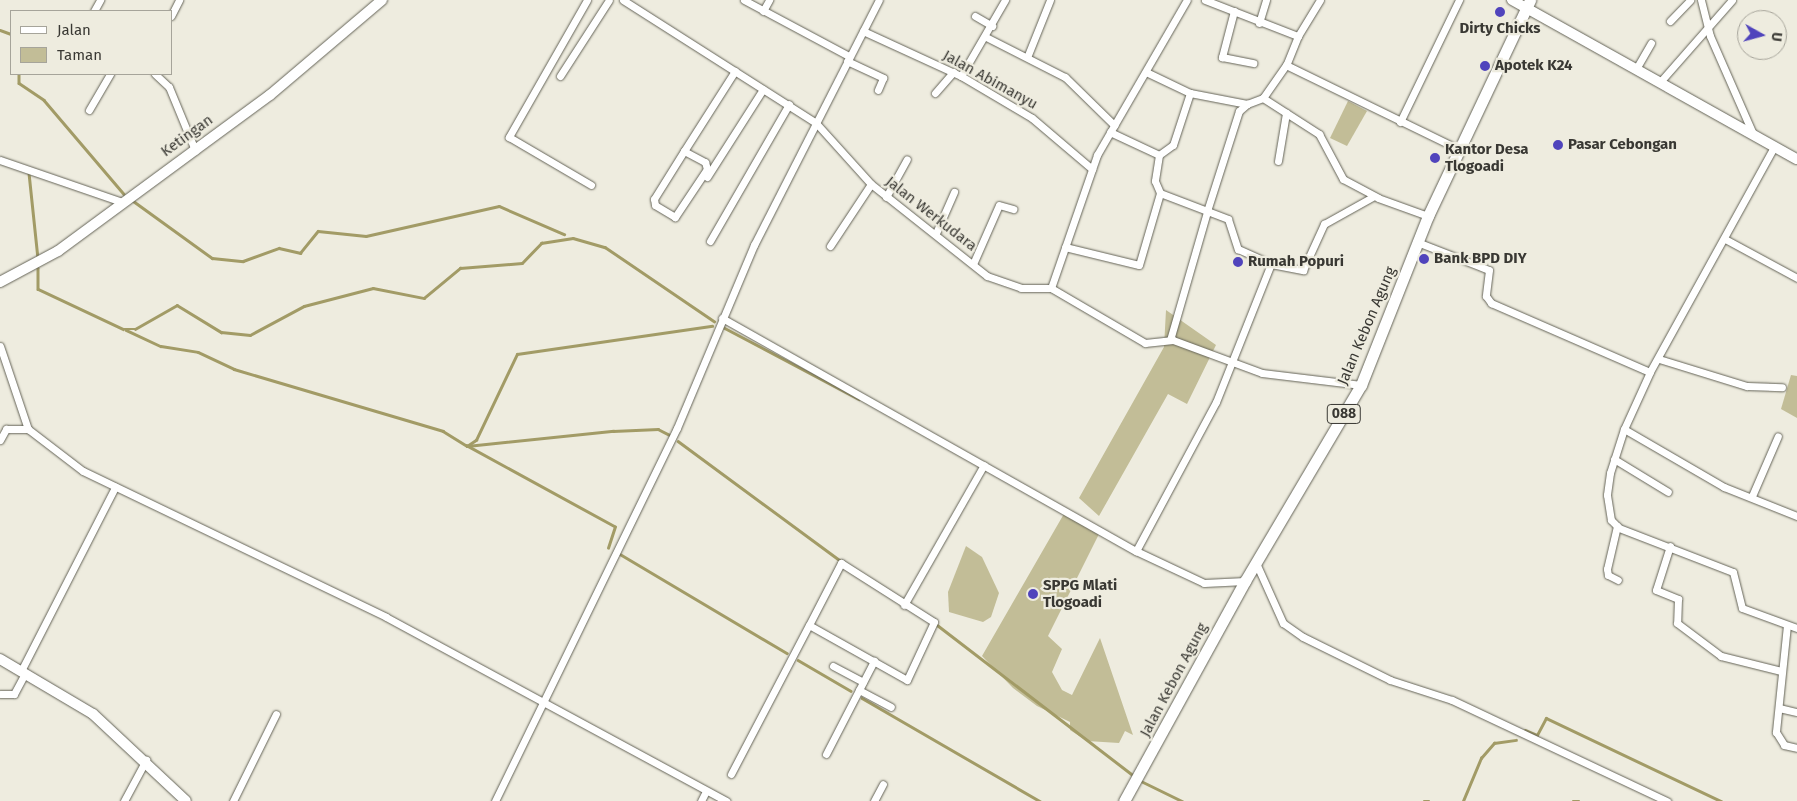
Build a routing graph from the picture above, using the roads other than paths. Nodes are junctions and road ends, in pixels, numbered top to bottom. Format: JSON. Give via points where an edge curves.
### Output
{"nodes":[{"id":1,"x":179,"y":0,"type":"edge"},
{"id":2,"x":382,"y":0,"type":"edge"},
{"id":3,"x":587,"y":0,"type":"edge"},
{"id":4,"x":609,"y":0,"type":"edge"},
{"id":5,"x":623,"y":0,"type":"edge"},
{"id":6,"x":744,"y":0,"type":"edge"},
{"id":7,"x":769,"y":0,"type":"edge"},
{"id":8,"x":880,"y":0,"type":"edge"},
{"id":9,"x":1005,"y":0,"type":"edge"},
{"id":10,"x":1050,"y":0,"type":"edge"},
{"id":11,"x":1187,"y":0,"type":"edge"},
{"id":12,"x":1205,"y":0,"type":"edge"},
{"id":13,"x":1266,"y":0,"type":"edge"},
{"id":14,"x":1320,"y":0,"type":"edge"},
{"id":15,"x":1459,"y":0,"type":"edge"},
{"id":16,"x":1512,"y":0,"type":"edge"},
{"id":17,"x":1690,"y":0,"type":"edge"},
{"id":18,"x":1701,"y":0,"type":"edge"},
{"id":19,"x":1732,"y":0,"type":"edge"},
{"id":20,"x":1528,"y":4,"type":"edge"},
{"id":21,"x":763,"y":11,"type":"junction"},
{"id":22,"x":1234,"y":11,"type":"junction"},
{"id":23,"x":172,"y":14,"type":"edge"},
{"id":24,"x":975,"y":16,"type":"dead end"},
{"id":25,"x":1670,"y":21,"type":"dead end"},
{"id":26,"x":1259,"y":23,"type":"junction"},
{"id":27,"x":992,"y":26,"type":"junction"},
{"id":28,"x":1709,"y":26,"type":"junction"},
{"id":29,"x":863,"y":31,"type":"junction"},
{"id":30,"x":1298,"y":36,"type":"junction"},
{"id":31,"x":986,"y":37,"type":"junction"},
{"id":32,"x":1651,"y":43,"type":"dead end"},
{"id":33,"x":1028,"y":55,"type":"junction"},
{"id":34,"x":848,"y":58,"type":"junction"},
{"id":35,"x":1253,"y":63,"type":"dead end"},
{"id":36,"x":1286,"y":64,"type":"junction"},
{"id":37,"x":1636,"y":69,"type":"junction"},
{"id":38,"x":735,"y":71,"type":"junction"},
{"id":39,"x":952,"y":72,"type":"junction"},
{"id":40,"x":1146,"y":72,"type":"junction"},
{"id":41,"x":109,"y":75,"type":"edge"},
{"id":42,"x":156,"y":75,"type":"edge"},
{"id":43,"x":560,"y":76,"type":"dead end"},
{"id":44,"x":961,"y":76,"type":"junction"},
{"id":45,"x":1660,"y":82,"type":"junction"},
{"id":46,"x":763,"y":89,"type":"junction"},
{"id":47,"x":878,"y":90,"type":"dead end"},
{"id":48,"x":935,"y":93,"type":"dead end"},
{"id":49,"x":1190,"y":93,"type":"junction"},
{"id":50,"x":1263,"y":98,"type":"junction"},
{"id":51,"x":789,"y":104,"type":"junction"},
{"id":52,"x":1247,"y":104,"type":"junction"},
{"id":53,"x":89,"y":110,"type":"dead end"},
{"id":54,"x":1286,"y":113,"type":"junction"},
{"id":55,"x":1400,"y":122,"type":"junction"},
{"id":56,"x":816,"y":123,"type":"junction"},
{"id":57,"x":1114,"y":125,"type":"junction"},
{"id":58,"x":1110,"y":132,"type":"junction"},
{"id":59,"x":1753,"y":134,"type":"junction"},
{"id":60,"x":1774,"y":147,"type":"junction"},
{"id":61,"x":1458,"y":149,"type":"junction"},
{"id":62,"x":195,"y":150,"type":"junction"},
{"id":63,"x":684,"y":151,"type":"junction"},
{"id":64,"x":1159,"y":155,"type":"junction"},
{"id":65,"x":907,"y":159,"type":"dead end"},
{"id":66,"x":1797,"y":159,"type":"edge"},
{"id":67,"x":0,"y":160,"type":"edge"},
{"id":68,"x":1278,"y":161,"type":"dead end"},
{"id":69,"x":1092,"y":169,"type":"junction"},
{"id":70,"x":871,"y":184,"type":"junction"},
{"id":71,"x":591,"y":185,"type":"dead end"},
{"id":72,"x":954,"y":192,"type":"dead end"},
{"id":73,"x":1160,"y":192,"type":"junction"},
{"id":74,"x":1374,"y":196,"type":"junction"},
{"id":75,"x":886,"y":197,"type":"junction"},
{"id":76,"x":122,"y":202,"type":"junction"},
{"id":77,"x":1208,"y":208,"type":"junction"},
{"id":78,"x":1013,"y":209,"type":"dead end"},
{"id":79,"x":1428,"y":216,"type":"junction"},
{"id":80,"x":680,"y":220,"type":"dead end"},
{"id":81,"x":936,"y":233,"type":"junction"},
{"id":82,"x":1725,"y":238,"type":"junction"},
{"id":83,"x":710,"y":241,"type":"dead end"},
{"id":84,"x":1417,"y":242,"type":"junction"},
{"id":85,"x":830,"y":246,"type":"dead end"},
{"id":86,"x":1065,"y":247,"type":"junction"},
{"id":87,"x":973,"y":264,"type":"junction"},
{"id":88,"x":1271,"y":264,"type":"junction"},
{"id":89,"x":1797,"y":278,"type":"edge"},
{"id":90,"x":0,"y":282,"type":"edge"},
{"id":91,"x":1050,"y":288,"type":"junction"},
{"id":92,"x":722,"y":318,"type":"junction"},
{"id":93,"x":1170,"y":340,"type":"junction"},
{"id":94,"x":0,"y":346,"type":"edge"},
{"id":95,"x":1659,"y":359,"type":"junction"},
{"id":96,"x":1230,"y":362,"type":"junction"},
{"id":97,"x":1650,"y":372,"type":"junction"},
{"id":98,"x":1361,"y":384,"type":"junction"},
{"id":99,"x":1782,"y":387,"type":"dead end"},
{"id":100,"x":28,"y":429,"type":"junction"},
{"id":101,"x":1624,"y":429,"type":"junction"},
{"id":102,"x":1778,"y":436,"type":"dead end"},
{"id":103,"x":0,"y":440,"type":"edge"},
{"id":104,"x":1614,"y":459,"type":"junction"},
{"id":105,"x":984,"y":466,"type":"junction"},
{"id":106,"x":115,"y":487,"type":"junction"},
{"id":107,"x":1668,"y":492,"type":"dead end"},
{"id":108,"x":1752,"y":496,"type":"junction"},
{"id":109,"x":1797,"y":516,"type":"edge"},
{"id":110,"x":1617,"y":526,"type":"junction"},
{"id":111,"x":1670,"y":546,"type":"junction"},
{"id":112,"x":1136,"y":551,"type":"junction"},
{"id":113,"x":1256,"y":563,"type":"junction"},
{"id":114,"x":1618,"y":580,"type":"dead end"},
{"id":115,"x":1245,"y":581,"type":"junction"},
{"id":116,"x":904,"y":606,"type":"junction"},
{"id":117,"x":1787,"y":624,"type":"junction"},
{"id":118,"x":809,"y":625,"type":"junction"},
{"id":119,"x":1797,"y":628,"type":"edge"},
{"id":120,"x":0,"y":659,"type":"edge"},
{"id":121,"x":874,"y":661,"type":"junction"},
{"id":122,"x":833,"y":666,"type":"dead end"},
{"id":123,"x":1782,"y":671,"type":"junction"},
{"id":124,"x":23,"y":672,"type":"junction"},
{"id":125,"x":863,"y":682,"type":"junction"},
{"id":126,"x":859,"y":690,"type":"junction"},
{"id":127,"x":0,"y":694,"type":"edge"},
{"id":128,"x":545,"y":701,"type":"junction"},
{"id":129,"x":891,"y":707,"type":"dead end"},
{"id":130,"x":1779,"y":708,"type":"junction"},
{"id":131,"x":1797,"y":712,"type":"edge"},
{"id":132,"x":276,"y":714,"type":"dead end"},
{"id":133,"x":1797,"y":748,"type":"edge"},
{"id":134,"x":826,"y":754,"type":"dead end"},
{"id":135,"x":146,"y":760,"type":"junction"},
{"id":136,"x":731,"y":774,"type":"dead end"},
{"id":137,"x":883,"y":784,"type":"dead end"},
{"id":138,"x":706,"y":791,"type":"junction"},
{"id":139,"x":124,"y":801,"type":"edge"},
{"id":140,"x":186,"y":801,"type":"edge"},
{"id":141,"x":233,"y":801,"type":"edge"},
{"id":142,"x":495,"y":801,"type":"edge"},
{"id":143,"x":701,"y":801,"type":"edge"},
{"id":144,"x":727,"y":801,"type":"edge"},
{"id":145,"x":874,"y":801,"type":"edge"},
{"id":146,"x":1124,"y":801,"type":"edge"},
{"id":147,"x":1667,"y":801,"type":"edge"}],
"edges":[{"from":1,"to":23,"type":"street"},
{"from":2,"to":62,"type":"street","name":"Ketingan","via":[[270,95]]},
{"from":3,"to":71,"type":"street","via":[[509,137]]},
{"from":4,"to":43,"type":"street"},
{"from":5,"to":38,"type":"street","name":"Jalan Werkudara"},
{"from":6,"to":21,"type":"street"},
{"from":7,"to":21,"type":"street"},
{"from":8,"to":29,"type":"street"},
{"from":9,"to":27,"type":"street"},
{"from":10,"to":33,"type":"street"},
{"from":11,"to":40,"type":"street"},
{"from":12,"to":22,"type":"street"},
{"from":13,"to":26,"type":"street"},
{"from":14,"to":30,"type":"street"},
{"from":15,"to":55,"type":"street"},
{"from":16,"to":20,"type":"street"},
{"from":17,"to":25,"type":"street"},
{"from":18,"to":28,"type":"street"},
{"from":19,"to":28,"type":"street"},
{"from":20,"to":37,"type":"street"},
{"from":20,"to":61,"type":"main road","name":"Jalan Kebon Agung","number":"088"},
{"from":21,"to":34,"type":"street"},
{"from":22,"to":26,"type":"street"},
{"from":22,"to":35,"type":"street","via":[[1222,57]]},
{"from":24,"to":27,"type":"street"},
{"from":26,"to":30,"type":"street"},
{"from":27,"to":31,"type":"street"},
{"from":28,"to":45,"type":"street"},
{"from":28,"to":59,"type":"street","via":[[1742,117]]},
{"from":29,"to":34,"type":"street"},
{"from":29,"to":39,"type":"street","name":"Jalan Abimanyu"},
{"from":30,"to":36,"type":"street"},
{"from":31,"to":33,"type":"street"},
{"from":31,"to":44,"type":"street"},
{"from":32,"to":37,"type":"street"},
{"from":33,"to":57,"type":"street","via":[[1071,82]]},
{"from":34,"to":47,"type":"street","via":[[884,78]]},
{"from":34,"to":56,"type":"street"},
{"from":36,"to":50,"type":"street"},
{"from":36,"to":55,"type":"street"},
{"from":37,"to":45,"type":"street"},
{"from":38,"to":46,"type":"street","name":"Jalan Werkudara"},
{"from":38,"to":63,"type":"street"},
{"from":39,"to":44,"type":"street","name":"Jalan Abimanyu"},
{"from":39,"to":48,"type":"street"},
{"from":40,"to":49,"type":"street"},
{"from":40,"to":57,"type":"street"},
{"from":41,"to":53,"type":"street"},
{"from":42,"to":62,"type":"street","via":[[170,87]]},
{"from":44,"to":69,"type":"street","name":"Jalan Abimanyu","via":[[1032,118]]},
{"from":45,"to":59,"type":"street"},
{"from":46,"to":51,"type":"street","name":"Jalan Werkudara"},
{"from":46,"to":80,"type":"street"},
{"from":49,"to":52,"type":"street"},
{"from":49,"to":64,"type":"street","via":[[1173,145]]},
{"from":50,"to":52,"type":"street"},
{"from":50,"to":54,"type":"street"},
{"from":51,"to":56,"type":"street","name":"Jalan Werkudara"},
{"from":51,"to":83,"type":"street"},
{"from":52,"to":77,"type":"street","via":[[1239,111]]},
{"from":54,"to":68,"type":"street"},
{"from":54,"to":74,"type":"street","via":[[1319,134],[1343,179]]},
{"from":55,"to":61,"type":"street"},
{"from":56,"to":70,"type":"street","name":"Jalan Werkudara"},
{"from":56,"to":92,"type":"street"},
{"from":57,"to":58,"type":"street"},
{"from":58,"to":64,"type":"street"},
{"from":58,"to":69,"type":"street"},
{"from":59,"to":60,"type":"street"},
{"from":60,"to":66,"type":"street"},
{"from":60,"to":82,"type":"street"},
{"from":61,"to":79,"type":"main road","name":"Jalan Kebon Agung","number":"088"},
{"from":62,"to":76,"type":"street","name":"Ketingan"},
{"from":63,"to":63,"type":"street","via":[[653,201],[675,217],[707,166]]},
{"from":64,"to":73,"type":"street","via":[[1155,181]]},
{"from":65,"to":75,"type":"street"},
{"from":67,"to":76,"type":"street"},
{"from":69,"to":86,"type":"street"},
{"from":70,"to":75,"type":"street","name":"Jalan Werkudara"},
{"from":70,"to":85,"type":"street"},
{"from":72,"to":81,"type":"street"},
{"from":73,"to":77,"type":"street"},
{"from":73,"to":86,"type":"street","via":[[1138,265]]},
{"from":74,"to":79,"type":"street"},
{"from":74,"to":88,"type":"street","via":[[1324,224],[1303,270]]},
{"from":75,"to":81,"type":"street","name":"Jalan Werkudara"},
{"from":76,"to":90,"type":"street","name":"Ketingan","via":[[58,251]]},
{"from":77,"to":88,"type":"street","via":[[1232,222],[1242,252]]},
{"from":77,"to":93,"type":"street"},
{"from":78,"to":87,"type":"street","via":[[999,205]]},
{"from":79,"to":84,"type":"main road","name":"Jalan Kebon Agung","number":"088"},
{"from":81,"to":87,"type":"street","name":"Jalan Werkudara"},
{"from":82,"to":89,"type":"street"},
{"from":82,"to":95,"type":"street"},
{"from":84,"to":97,"type":"street","via":[[1489,270],[1486,296],[1491,303]]},
{"from":84,"to":98,"type":"main road","name":"Jalan Kebon Agung","number":"088"},
{"from":86,"to":91,"type":"street"},
{"from":87,"to":91,"type":"street","name":"Jalan Werkudara","via":[[987,276],[1021,288]]},
{"from":88,"to":96,"type":"street"},
{"from":91,"to":93,"type":"street","via":[[1145,343]]},
{"from":92,"to":105,"type":"street"},
{"from":92,"to":128,"type":"street","via":[[677,428]]},
{"from":93,"to":96,"type":"street","via":[[1192,344]]},
{"from":94,"to":100,"type":"street"},
{"from":95,"to":97,"type":"street"},
{"from":95,"to":99,"type":"street","via":[[1747,386]]},
{"from":96,"to":98,"type":"street","via":[[1262,373]]},
{"from":96,"to":112,"type":"street","via":[[1198,440]]},
{"from":97,"to":101,"type":"street"},
{"from":98,"to":113,"type":"main road","name":"Jalan Kebon Agung","number":"088"},
{"from":100,"to":103,"type":"street","via":[[6,429]]},
{"from":100,"to":106,"type":"street","via":[[84,471]]},
{"from":101,"to":104,"type":"street"},
{"from":101,"to":108,"type":"street","via":[[1724,487]]},
{"from":102,"to":108,"type":"street"},
{"from":104,"to":107,"type":"street"},
{"from":104,"to":110,"type":"street","via":[[1608,496],[1610,520]]},
{"from":105,"to":112,"type":"street"},
{"from":105,"to":116,"type":"street"},
{"from":106,"to":124,"type":"street"},
{"from":106,"to":128,"type":"street","via":[[386,617]]},
{"from":108,"to":109,"type":"street"},
{"from":110,"to":111,"type":"street"},
{"from":110,"to":114,"type":"street","via":[[1607,569],[1608,575]]},
{"from":111,"to":117,"type":"street","via":[[1733,572],[1742,608]]},
{"from":111,"to":123,"type":"street","via":[[1656,590],[1678,600],[1677,623],[1721,656]]},
{"from":112,"to":115,"type":"street","via":[[1204,583]]},
{"from":113,"to":115,"type":"main road","name":"Jalan Kebon Agung","number":"088"},
{"from":113,"to":147,"type":"street","via":[[1283,623],[1303,637],[1390,680],[1452,700]]},
{"from":115,"to":146,"type":"main road","name":"Jalan Kebon Agung","number":"088"},
{"from":116,"to":118,"type":"street","via":[[841,563]]},
{"from":116,"to":121,"type":"street","via":[[934,622],[906,680]]},
{"from":117,"to":119,"type":"street"},
{"from":117,"to":123,"type":"street"},
{"from":118,"to":121,"type":"street"},
{"from":118,"to":136,"type":"street"},
{"from":120,"to":124,"type":"street"},
{"from":121,"to":125,"type":"street"},
{"from":122,"to":125,"type":"street"},
{"from":123,"to":130,"type":"street"},
{"from":124,"to":127,"type":"street","via":[[10,697]]},
{"from":124,"to":135,"type":"street","via":[[93,714]]},
{"from":125,"to":126,"type":"street"},
{"from":126,"to":129,"type":"street"},
{"from":126,"to":134,"type":"street"},
{"from":128,"to":138,"type":"street"},
{"from":128,"to":142,"type":"street"},
{"from":130,"to":131,"type":"street"},
{"from":130,"to":133,"type":"street","via":[[1778,738]]},
{"from":132,"to":141,"type":"street"},
{"from":135,"to":139,"type":"street"},
{"from":135,"to":140,"type":"street"},
{"from":137,"to":145,"type":"street"},
{"from":138,"to":143,"type":"street"},
{"from":138,"to":144,"type":"street"}]}
